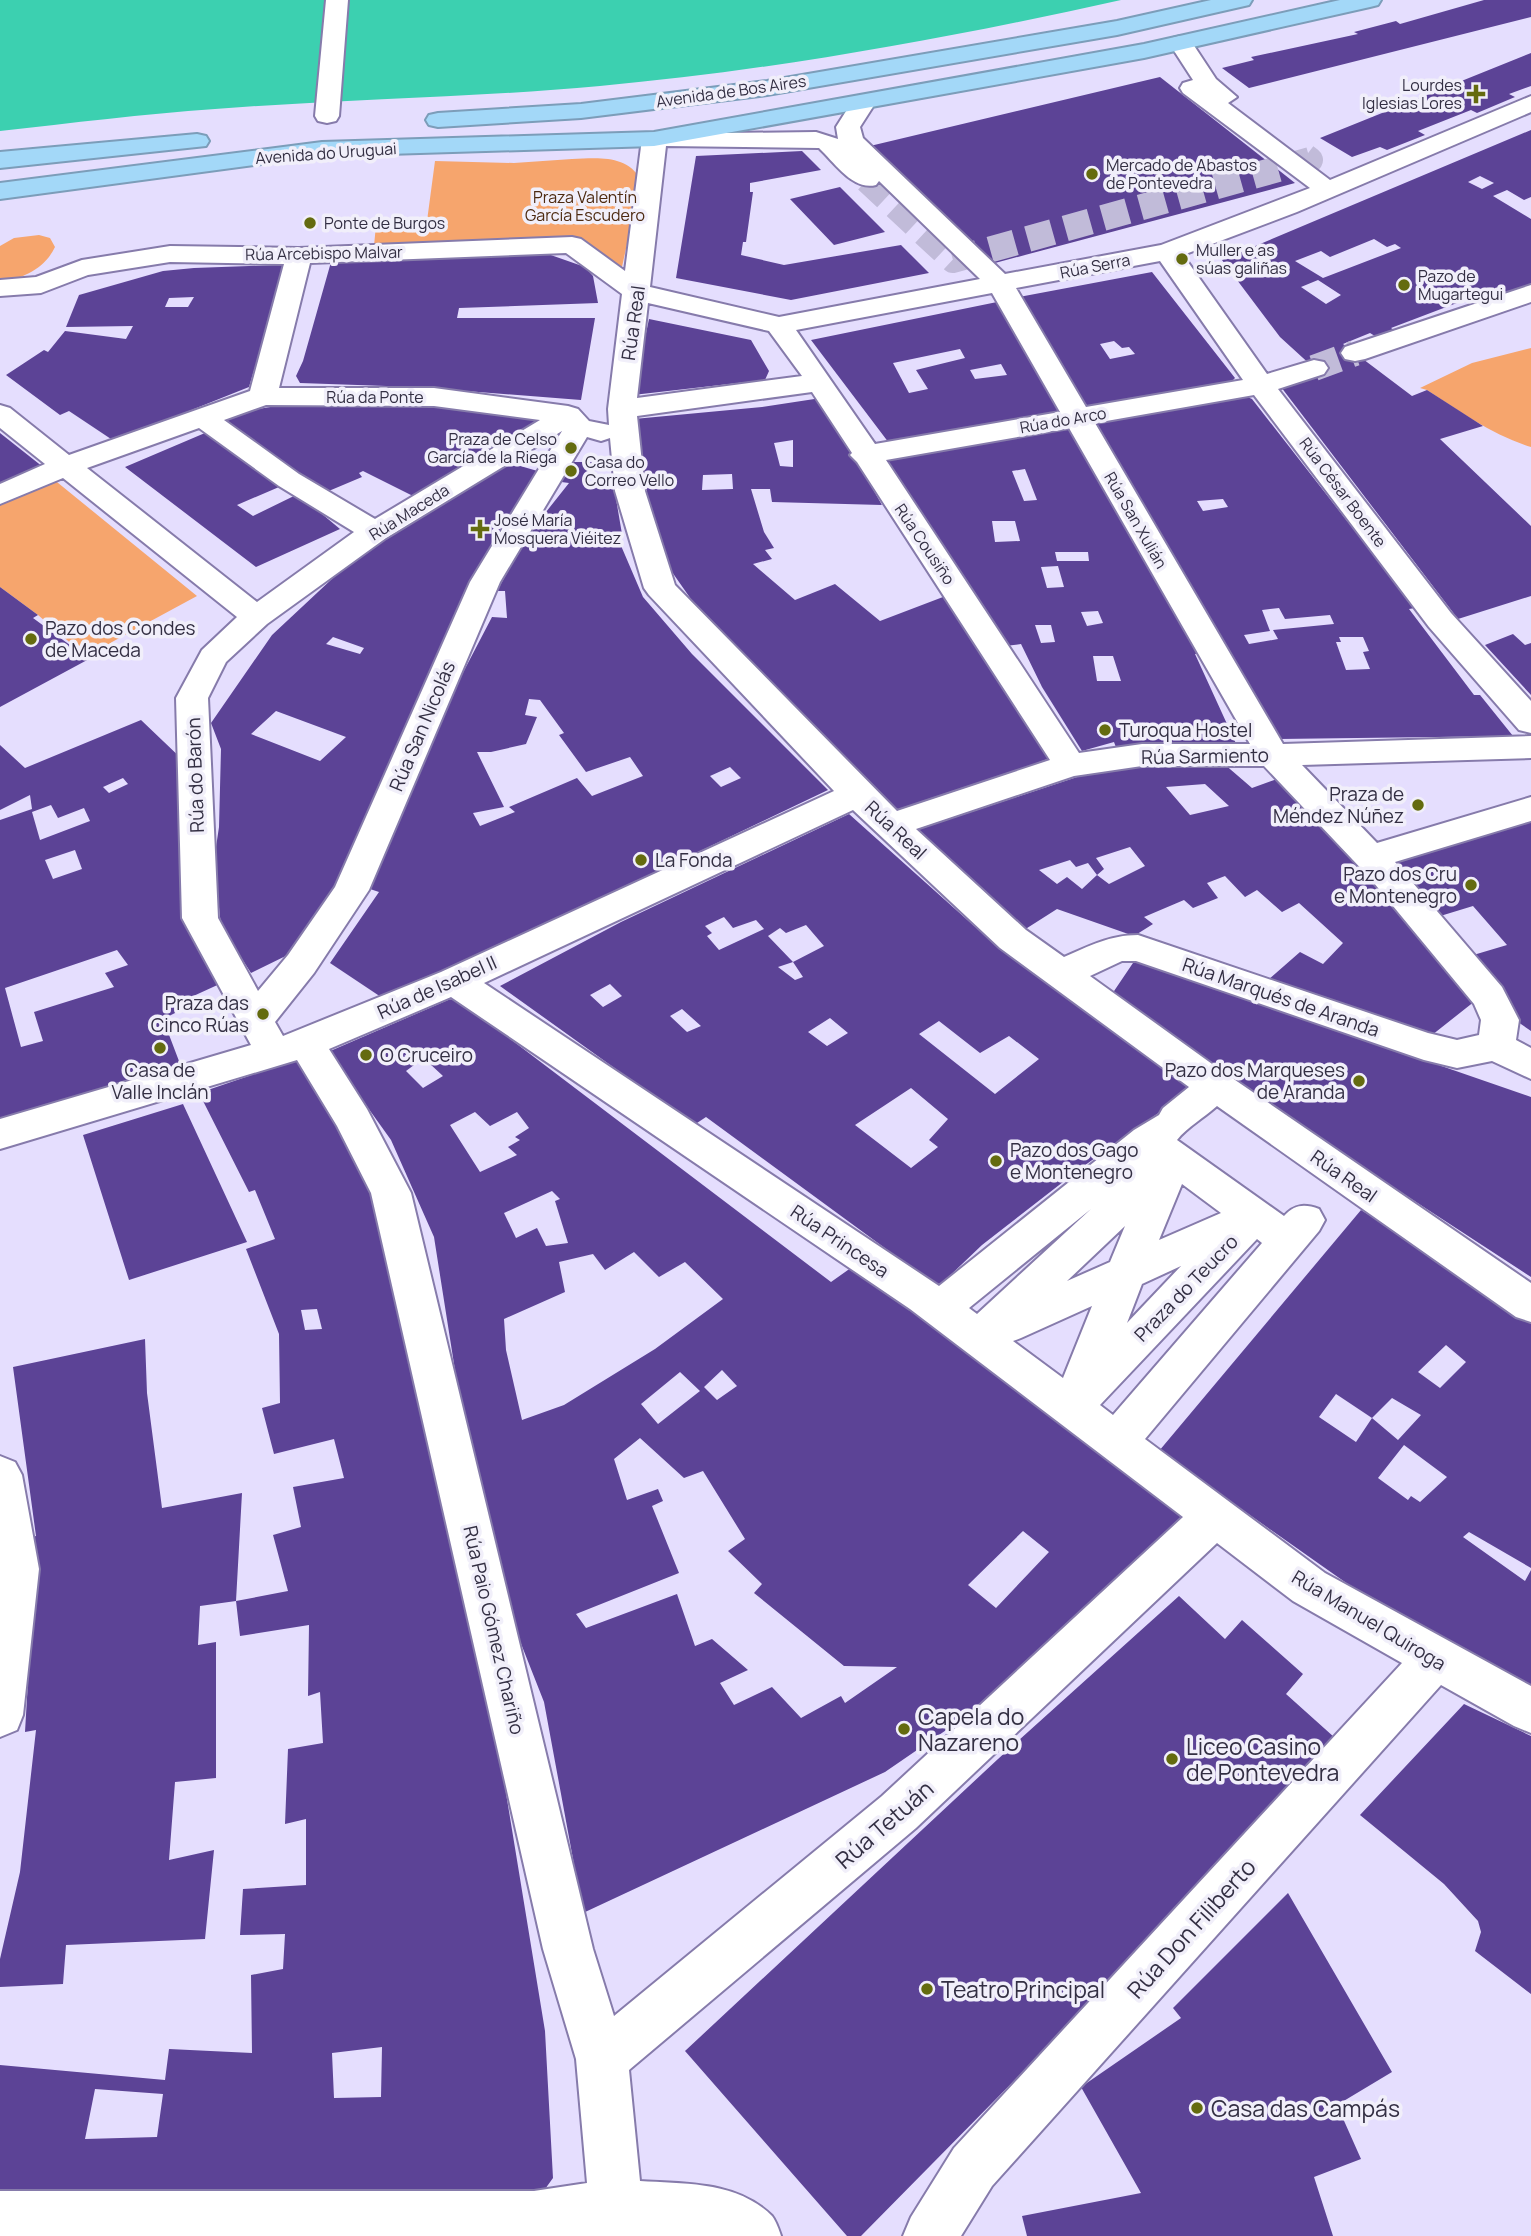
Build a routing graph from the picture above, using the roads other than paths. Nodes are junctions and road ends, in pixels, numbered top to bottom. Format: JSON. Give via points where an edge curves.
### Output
{"nodes":[{"id":1,"x":337,"y":0,"type":"edge"},
{"id":2,"x":1241,"y":0,"type":"edge"},
{"id":3,"x":1370,"y":0,"type":"edge"},
{"id":4,"x":1181,"y":43,"type":"junction"},
{"id":5,"x":1207,"y":84,"type":"junction"},
{"id":6,"x":864,"y":102,"type":"junction"},
{"id":7,"x":1531,"y":103,"type":"edge"},
{"id":8,"x":328,"y":109,"type":"dead end"},
{"id":9,"x":419,"y":121,"type":"dead end"},
{"id":10,"x":365,"y":125,"type":"dead end"},
{"id":11,"x":654,"y":139,"type":"junction"},
{"id":12,"x":1297,"y":150,"type":"dead end"},
{"id":13,"x":0,"y":160,"type":"edge"},
{"id":14,"x":867,"y":180,"type":"tunnel mouth"},
{"id":15,"x":1328,"y":190,"type":"junction"},
{"id":16,"x":0,"y":191,"type":"edge"},
{"id":17,"x":1167,"y":252,"type":"junction"},
{"id":18,"x":299,"y":256,"type":"junction"},
{"id":19,"x":1000,"y":284,"type":"junction"},
{"id":20,"x":0,"y":288,"type":"edge"},
{"id":21,"x":637,"y":292,"type":"junction"},
{"id":22,"x":1531,"y":293,"type":"edge"},
{"id":23,"x":779,"y":325,"type":"junction"},
{"id":24,"x":1355,"y":353,"type":"tunnel mouth"},
{"id":25,"x":1314,"y":368,"type":"tunnel mouth"},
{"id":26,"x":820,"y":382,"type":"junction"},
{"id":27,"x":1261,"y":384,"type":"junction"},
{"id":28,"x":263,"y":396,"type":"junction"},
{"id":29,"x":0,"y":414,"type":"edge"},
{"id":30,"x":1078,"y":417,"type":"junction"},
{"id":31,"x":204,"y":419,"type":"junction"},
{"id":32,"x":573,"y":421,"type":"junction"},
{"id":33,"x":623,"y":422,"type":"junction"},
{"id":34,"x":865,"y":455,"type":"junction"},
{"id":35,"x":68,"y":465,"type":"junction"},
{"id":36,"x":0,"y":495,"type":"edge"},
{"id":37,"x":376,"y":532,"type":"junction"},
{"id":38,"x":256,"y":617,"type":"junction"},
{"id":39,"x":1531,"y":722,"type":"edge"},
{"id":40,"x":1531,"y":747,"type":"edge"},
{"id":41,"x":1273,"y":755,"type":"junction"},
{"id":42,"x":1070,"y":765,"type":"junction"},
{"id":43,"x":857,"y":794,"type":"junction"},
{"id":44,"x":1531,"y":808,"type":"edge"},
{"id":45,"x":890,"y":826,"type":"junction"},
{"id":46,"x":1371,"y":857,"type":"junction"},
{"id":47,"x":1060,"y":974,"type":"junction"},
{"id":48,"x":454,"y":981,"type":"junction"},
{"id":49,"x":257,"y":1019,"type":"junction"},
{"id":50,"x":1496,"y":1046,"type":"junction"},
{"id":51,"x":290,"y":1048,"type":"junction"},
{"id":52,"x":1531,"y":1065,"type":"edge"},
{"id":53,"x":1216,"y":1086,"type":"junction"},
{"id":54,"x":0,"y":1134,"type":"edge"},
{"id":55,"x":1166,"y":1136,"type":"junction"},
{"id":56,"x":1342,"y":1175,"type":"junction"},
{"id":57,"x":1254,"y":1216,"type":"junction"},
{"id":58,"x":1303,"y":1223,"type":"junction"},
{"id":59,"x":1127,"y":1273,"type":"junction"},
{"id":60,"x":1531,"y":1305,"type":"edge"},
{"id":61,"x":939,"y":1309,"type":"junction"},
{"id":62,"x":979,"y":1338,"type":"junction"},
{"id":63,"x":1071,"y":1409,"type":"junction"},
{"id":64,"x":1116,"y":1443,"type":"junction"},
{"id":65,"x":0,"y":1475,"type":"edge"},
{"id":66,"x":1214,"y":1517,"type":"junction"},
{"id":67,"x":1435,"y":1659,"type":"junction"},
{"id":68,"x":1531,"y":1712,"type":"edge"},
{"id":69,"x":0,"y":1714,"type":"edge"},
{"id":70,"x":602,"y":2059,"type":"junction"},
{"id":71,"x":0,"y":2218,"type":"edge"},
{"id":72,"x":613,"y":2221,"type":"edge"},
{"id":73,"x":754,"y":2236,"type":"edge"},
{"id":74,"x":930,"y":2236,"type":"edge"}],
"edges":[{"from":1,"to":8,"type":"street"},
{"from":2,"to":9,"type":"highway","name":"Avenida de Bos Aires","via":[[1117,28],[767,88],[581,111]]},
{"from":3,"to":4,"type":"highway","name":"Avenida de Bos Aires"},
{"from":4,"to":5,"type":"street"},
{"from":4,"to":6,"type":"highway","name":"Avenida de Bos Aires"},
{"from":5,"to":12,"type":"street"},
{"from":5,"to":15,"type":"street","via":[[1192,88]]},
{"from":6,"to":11,"type":"highway","name":"Avenida de Bos Aires"},
{"from":6,"to":19,"type":"street","name":"Rúa San Xulián","via":[[848,127],[851,140]]},
{"from":7,"to":15,"type":"street","name":"Rúa Serra"},
{"from":10,"to":13,"type":"highway"},
{"from":11,"to":14,"type":"street","via":[[816,139],[828,143]]},
{"from":11,"to":16,"type":"highway","name":"Avenida do Uruguai","via":[[322,149]]},
{"from":11,"to":21,"type":"street","name":"Rúa Real"},
{"from":15,"to":17,"type":"street","name":"Rúa Serra"},
{"from":17,"to":19,"type":"street","name":"Rúa Serra"},
{"from":17,"to":27,"type":"street","name":"Rúa César Boente"},
{"from":18,"to":20,"type":"street","name":"Rúa Arcebispo Malvar","via":[[170,254],[82,268],[41,285]]},
{"from":18,"to":21,"type":"street","name":"Rúa Arcebispo Malvar","via":[[572,245]]},
{"from":18,"to":28,"type":"street"},
{"from":19,"to":23,"type":"street","name":"Rúa Serra"},
{"from":19,"to":30,"type":"street","name":"Rúa San Xulián"},
{"from":21,"to":23,"type":"street","name":"Rúa Serra"},
{"from":21,"to":33,"type":"street","name":"Rúa Real"},
{"from":22,"to":24,"type":"street"},
{"from":23,"to":26,"type":"street","name":"Rúa Cousiño"},
{"from":25,"to":27,"type":"street","name":"Rúa do Arco"},
{"from":26,"to":33,"type":"street","name":"Rúa da Ponte"},
{"from":26,"to":34,"type":"street","name":"Rúa Cousiño"},
{"from":27,"to":30,"type":"street","name":"Rúa do Arco"},
{"from":27,"to":39,"type":"street","name":"Rúa César Boente","via":[[1440,620]]},
{"from":28,"to":31,"type":"street"},
{"from":28,"to":32,"type":"street","name":"Rúa da Ponte","via":[[434,397],[537,409]]},
{"from":29,"to":35,"type":"street"},
{"from":30,"to":34,"type":"street","name":"Rúa do Arco"},
{"from":30,"to":41,"type":"street","name":"Rúa San Xulián"},
{"from":31,"to":35,"type":"street"},
{"from":31,"to":37,"type":"street","via":[[289,480]]},
{"from":32,"to":33,"type":"street","name":"Rúa da Ponte"},
{"from":32,"to":37,"type":"street","name":"Rúa Maceda"},
{"from":32,"to":49,"type":"street","name":"Rúa San Nicolás","via":[[485,582],[351,890]]},
{"from":33,"to":43,"type":"street","name":"Rúa Real","via":[[630,491],[660,588]]},
{"from":34,"to":42,"type":"street","name":"Rúa Cousiño"},
{"from":35,"to":36,"type":"street"},
{"from":35,"to":38,"type":"street"},
{"from":37,"to":38,"type":"street","name":"Rúa Maceda"},
{"from":38,"to":49,"type":"street","name":"Rúa do Barón","via":[[212,657],[192,698],[200,918]]},
{"from":40,"to":41,"type":"street","name":"Rúa Sarmiento"},
{"from":41,"to":42,"type":"street","name":"Rúa Sarmiento","via":[[1142,755]]},
{"from":41,"to":46,"type":"street","name":"Rúa San Xulián"},
{"from":42,"to":45,"type":"street","name":"Rúa Sarmiento"},
{"from":43,"to":45,"type":"street","name":"Rúa Real"},
{"from":43,"to":48,"type":"street","name":"Rúa de Isabel II"},
{"from":44,"to":46,"type":"street"},
{"from":45,"to":47,"type":"street","name":"Rúa Real","via":[[1013,939]]},
{"from":46,"to":50,"type":"street","name":"Rúa San Xulián","via":[[1489,998],[1500,1020]]},
{"from":47,"to":50,"type":"street","name":"Rúa Marqués de Aranda","via":[[1118,948],[1138,948],[1424,1046],[1457,1054]]},
{"from":47,"to":53,"type":"street","name":"Rúa Real"},
{"from":48,"to":51,"type":"street","name":"Rúa de Isabel II"},
{"from":48,"to":61,"type":"street","name":"Rúa Princesa"},
{"from":49,"to":51,"type":"street","name":"Rúa do Barón"},
{"from":50,"to":52,"type":"street"},
{"from":51,"to":54,"type":"street","name":"Rúa de Isabel II"},
{"from":51,"to":70,"type":"street","name":"Rúa Paio Gómez Chariño","via":[[353,1119],[391,1193],[568,1949]]},
{"from":53,"to":55,"type":"street"},
{"from":53,"to":56,"type":"street","name":"Rúa Real"},
{"from":55,"to":57,"type":"street"},
{"from":55,"to":59,"type":"street"},
{"from":55,"to":61,"type":"street"},
{"from":55,"to":62,"type":"street"},
{"from":56,"to":58,"type":"street"},
{"from":56,"to":60,"type":"street","name":"Rúa Real"},
{"from":57,"to":58,"type":"street"},
{"from":57,"to":59,"type":"street"},
{"from":57,"to":63,"type":"street","name":"Praza do Teucro"},
{"from":58,"to":64,"type":"street"},
{"from":59,"to":62,"type":"street"},
{"from":59,"to":63,"type":"street"},
{"from":61,"to":62,"type":"street","name":"Rúa Princesa"},
{"from":62,"to":63,"type":"street","name":"Rúa Princesa"},
{"from":63,"to":64,"type":"street","name":"Rúa Princesa"},
{"from":64,"to":66,"type":"street","name":"Rúa Princesa"},
{"from":65,"to":69,"type":"street","via":[[18,1569]]},
{"from":66,"to":67,"type":"street","name":"Rúa Manuel Quiroga","via":[[1309,1587]]},
{"from":66,"to":70,"type":"street","name":"Rúa Tetuán","via":[[899,1812]]},
{"from":67,"to":68,"type":"street","name":"Rúa Manuel Quiroga"},
{"from":67,"to":74,"type":"street","name":"Rúa Don Filiberto","via":[[973,2167]]},
{"from":70,"to":72,"type":"street","name":"Rúa Paio Gómez Chariño"},
{"from":71,"to":72,"type":"street"},
{"from":72,"to":73,"type":"street","via":[[721,2214]]}]}
